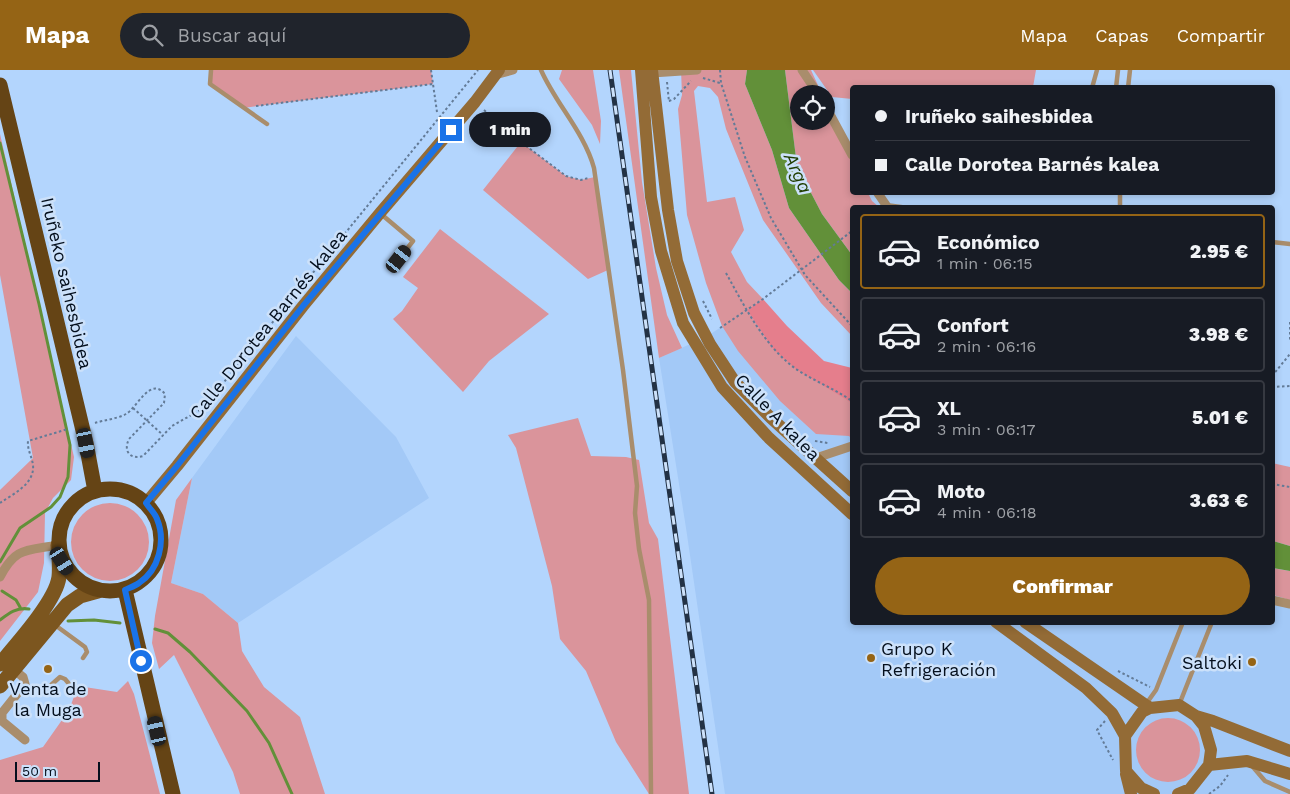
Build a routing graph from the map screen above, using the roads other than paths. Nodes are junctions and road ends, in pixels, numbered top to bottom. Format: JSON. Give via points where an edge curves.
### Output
{"nodes":[{"id":1,"x":211,"y":70,"type":"edge"},
{"id":2,"x":513,"y":70,"type":"edge"},
{"id":3,"x":541,"y":70,"type":"edge"},
{"id":4,"x":696,"y":70,"type":"edge"},
{"id":5,"x":802,"y":70,"type":"edge"},
{"id":6,"x":1097,"y":70,"type":"edge"},
{"id":7,"x":1118,"y":70,"type":"edge"},
{"id":8,"x":1130,"y":70,"type":"edge"},
{"id":9,"x":650,"y":72,"type":"edge"},
{"id":10,"x":497,"y":73,"type":"edge"},
{"id":11,"x":0,"y":85,"type":"edge"},
{"id":12,"x":812,"y":85,"type":"edge"},
{"id":13,"x":1093,"y":85,"type":"edge"},
{"id":14,"x":1116,"y":85,"type":"edge"},
{"id":15,"x":1128,"y":85,"type":"edge"},
{"id":16,"x":835,"y":123,"type":"edge"},
{"id":17,"x":266,"y":124,"type":"dead end"},
{"id":18,"x":850,"y":151,"type":"edge"},
{"id":19,"x":879,"y":195,"type":"edge"},
{"id":20,"x":886,"y":205,"type":"edge"},
{"id":21,"x":380,"y":213,"type":"junction"},
{"id":22,"x":1275,"y":242,"type":"edge"},
{"id":23,"x":1290,"y":244,"type":"edge"},
{"id":24,"x":399,"y":259,"type":"dead end"},
{"id":25,"x":850,"y":447,"type":"edge"},
{"id":26,"x":816,"y":458,"type":"junction"},
{"id":27,"x":850,"y":489,"type":"edge"},
{"id":28,"x":95,"y":491,"type":"junction"},
{"id":29,"x":146,"y":503,"type":"junction"},
{"id":30,"x":850,"y":512,"type":"edge"},
{"id":31,"x":58,"y":545,"type":"junction"},
{"id":32,"x":0,"y":578,"type":"edge"},
{"id":33,"x":125,"y":590,"type":"junction"},
{"id":34,"x":98,"y":591,"type":"junction"},
{"id":35,"x":1275,"y":601,"type":"edge"},
{"id":36,"x":1290,"y":604,"type":"edge"},
{"id":37,"x":52,"y":623,"type":"junction"},
{"id":38,"x":1000,"y":625,"type":"edge"},
{"id":39,"x":1029,"y":625,"type":"edge"},
{"id":40,"x":1182,"y":625,"type":"edge"},
{"id":41,"x":1211,"y":625,"type":"edge"},
{"id":42,"x":83,"y":658,"type":"dead end"},
{"id":43,"x":7,"y":667,"type":"edge"},
{"id":44,"x":25,"y":684,"type":"junction"},
{"id":45,"x":70,"y":685,"type":"dead end"},
{"id":46,"x":0,"y":686,"type":"edge"},
{"id":47,"x":1179,"y":705,"type":"junction"},
{"id":48,"x":1148,"y":706,"type":"junction"},
{"id":49,"x":1196,"y":716,"type":"junction"},
{"id":50,"x":1125,"y":736,"type":"junction"},
{"id":51,"x":25,"y":740,"type":"dead end"},
{"id":52,"x":1290,"y":751,"type":"edge"},
{"id":53,"x":1247,"y":760,"type":"junction"},
{"id":54,"x":1209,"y":765,"type":"junction"},
{"id":55,"x":1126,"y":772,"type":"junction"},
{"id":56,"x":1290,"y":774,"type":"edge"},
{"id":57,"x":1290,"y":792,"type":"edge"},
{"id":58,"x":173,"y":794,"type":"edge"},
{"id":59,"x":651,"y":794,"type":"edge"},
{"id":60,"x":1131,"y":794,"type":"edge"},
{"id":61,"x":1154,"y":794,"type":"edge"},
{"id":62,"x":1178,"y":794,"type":"edge"}],
"edges":[{"from":1,"to":17,"type":"lane","via":[[210,84]]},
{"from":2,"to":10,"type":"street"},
{"from":3,"to":59,"type":"lane","via":[[549,89],[589,152],[595,177],[636,476],[639,549],[649,600]]},
{"from":4,"to":9,"type":"street"},
{"from":5,"to":12,"type":"street"},
{"from":6,"to":13,"type":"lane"},
{"from":7,"to":14,"type":"lane"},
{"from":8,"to":15,"type":"lane"},
{"from":9,"to":26,"type":"main road","name":"Calle A kalea","via":[[677,261],[694,313],[735,382]]},
{"from":9,"to":30,"type":"main road","name":"Calle A kalea","via":[[651,197],[660,250],[684,323],[722,387],[769,438]]},
{"from":10,"to":21,"type":"main road","name":"Calle Dorotea Barnés kalea"},
{"from":11,"to":28,"type":"highway","name":"Iruñeko saihesbidea"},
{"from":16,"to":18,"type":"street"},
{"from":19,"to":20,"type":"street"},
{"from":21,"to":24,"type":"lane","via":[[414,240]]},
{"from":21,"to":29,"type":"main road","name":"Calle Dorotea Barnés kalea"},
{"from":22,"to":23,"type":"lane"},
{"from":25,"to":26,"type":"street"},
{"from":26,"to":27,"type":"main road","name":"Calle A kalea"},
{"from":28,"to":29,"type":"highway","via":[[123,490]]},
{"from":28,"to":31,"type":"highway","via":[[80,499],[67,512],[60,528]]},
{"from":29,"to":33,"type":"highway","via":[[157,519],[160,553],[146,576]]},
{"from":31,"to":32,"type":"street","via":[[20,552],[9,561]]},
{"from":31,"to":34,"type":"highway","via":[[62,561],[71,574],[83,585]]},
{"from":31,"to":43,"type":"main road","via":[[59,578],[55,592]]},
{"from":33,"to":34,"type":"highway"},
{"from":33,"to":58,"type":"highway"},
{"from":34,"to":37,"type":"main road","via":[[80,596]]},
{"from":35,"to":36,"type":"street"},
{"from":37,"to":42,"type":"lane","via":[[84,647],[87,652]]},
{"from":37,"to":43,"type":"main road"},
{"from":38,"to":50,"type":"main road","via":[[1086,688],[1112,713]]},
{"from":39,"to":48,"type":"main road"},
{"from":40,"to":48,"type":"lane"},
{"from":41,"to":47,"type":"lane"},
{"from":43,"to":44,"type":"street","via":[[23,678]]},
{"from":43,"to":46,"type":"main road"},
{"from":44,"to":45,"type":"lane","via":[[42,693],[60,677]]},
{"from":44,"to":51,"type":"street","via":[[2,713],[2,721]]},
{"from":47,"to":48,"type":"main road"},
{"from":47,"to":49,"type":"main road"},
{"from":48,"to":50,"type":"main road"},
{"from":49,"to":52,"type":"main road"},
{"from":49,"to":54,"type":"main road","via":[[1204,726],[1212,750]]},
{"from":50,"to":55,"type":"main road"},
{"from":53,"to":54,"type":"main road"},
{"from":53,"to":56,"type":"main road"},
{"from":53,"to":57,"type":"lane","via":[[1265,781]]},
{"from":54,"to":62,"type":"main road","via":[[1190,789]]},
{"from":55,"to":60,"type":"main road"},
{"from":55,"to":61,"type":"main road","via":[[1141,788]]}]}
